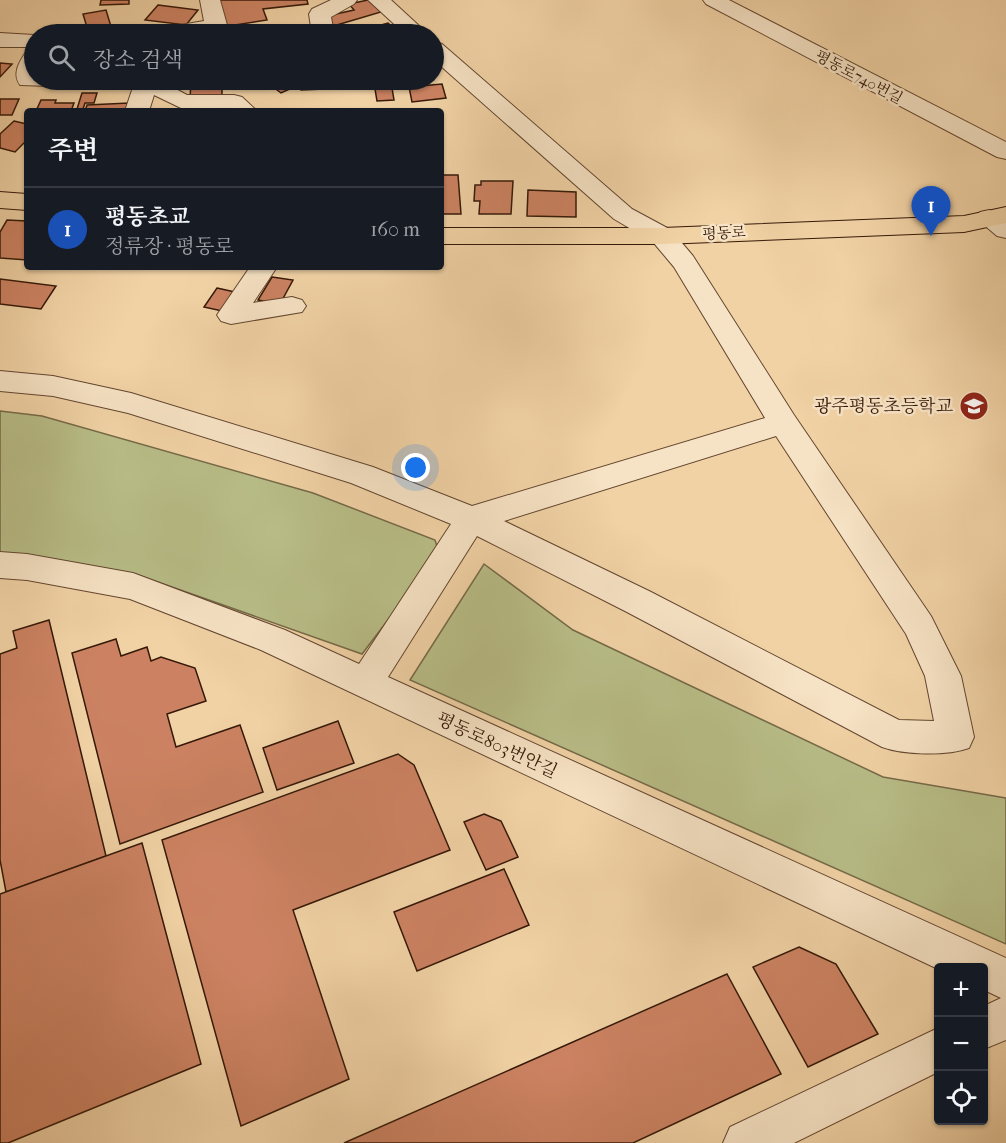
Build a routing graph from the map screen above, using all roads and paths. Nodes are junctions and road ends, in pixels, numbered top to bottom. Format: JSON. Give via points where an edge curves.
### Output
{"nodes":[{"id":1,"x":210,"y":0,"type":"edge"},
{"id":2,"x":347,"y":0,"type":"edge"},
{"id":3,"x":378,"y":0,"type":"edge"},
{"id":4,"x":713,"y":0,"type":"edge"},
{"id":5,"x":216,"y":24,"type":"edge"},
{"id":6,"x":322,"y":24,"type":"edge"},
{"id":7,"x":406,"y":24,"type":"edge"},
{"id":8,"x":0,"y":40,"type":"edge"},
{"id":9,"x":24,"y":41,"type":"edge"},
{"id":10,"x":444,"y":58,"type":"edge"},
{"id":11,"x":146,"y":90,"type":"edge"},
{"id":12,"x":165,"y":90,"type":"edge"},
{"id":13,"x":138,"y":108,"type":"edge"},
{"id":14,"x":241,"y":108,"type":"edge"},
{"id":15,"x":1006,"y":152,"type":"edge"},
{"id":16,"x":0,"y":200,"type":"edge"},
{"id":17,"x":24,"y":202,"type":"edge"},
{"id":18,"x":1001,"y":221,"type":"edge"},
{"id":19,"x":444,"y":236,"type":"edge"},
{"id":20,"x":662,"y":236,"type":"junction"},
{"id":21,"x":262,"y":270,"type":"edge"},
{"id":22,"x":292,"y":306,"type":"dead end"},
{"id":23,"x":0,"y":381,"type":"edge"},
{"id":24,"x":783,"y":423,"type":"junction"},
{"id":25,"x":471,"y":519,"type":"junction"},
{"id":26,"x":0,"y":565,"type":"edge"},
{"id":27,"x":365,"y":684,"type":"junction"},
{"id":28,"x":971,"y":963,"type":"edge"},
{"id":29,"x":988,"y":971,"type":"edge"},
{"id":30,"x":1006,"y":979,"type":"edge"},
{"id":31,"x":1006,"y":1017,"type":"edge"},
{"id":32,"x":988,"y":1026,"type":"edge"},
{"id":33,"x":934,"y":1052,"type":"edge"},
{"id":34,"x":746,"y":1143,"type":"edge"}],
"edges":[{"from":1,"to":5,"type":"street"},
{"from":2,"to":6,"type":"street","via":[[320,14]]},
{"from":3,"to":7,"type":"street"},
{"from":4,"to":15,"type":"street","name":"평동로740번길"},
{"from":8,"to":9,"type":"street"},
{"from":10,"to":20,"type":"street","via":[[623,214]]},
{"from":11,"to":13,"type":"street"},
{"from":12,"to":14,"type":"street","via":[[183,102],[234,102]]},
{"from":16,"to":17,"type":"main road"},
{"from":18,"to":20,"type":"main road","name":"평동로"},
{"from":19,"to":20,"type":"main road","name":"평동로"},
{"from":20,"to":24,"type":"street","via":[[684,262]]},
{"from":21,"to":22,"type":"street","via":[[231,315]]},
{"from":23,"to":25,"type":"street","via":[[53,386],[131,403],[362,475]]},
{"from":24,"to":25,"type":"street"},
{"from":24,"to":25,"type":"street","via":[[919,626],[943,676],[956,737],[895,736]]},
{"from":25,"to":27,"type":"street"},
{"from":26,"to":27,"type":"street","name":"평동로803번안길","via":[[133,586],[273,640]]},
{"from":27,"to":28,"type":"street","name":"평동로803번안길"},
{"from":29,"to":30,"type":"street","name":"평동로803번안길"},
{"from":31,"to":32,"type":"street"},
{"from":33,"to":34,"type":"street"}]}
